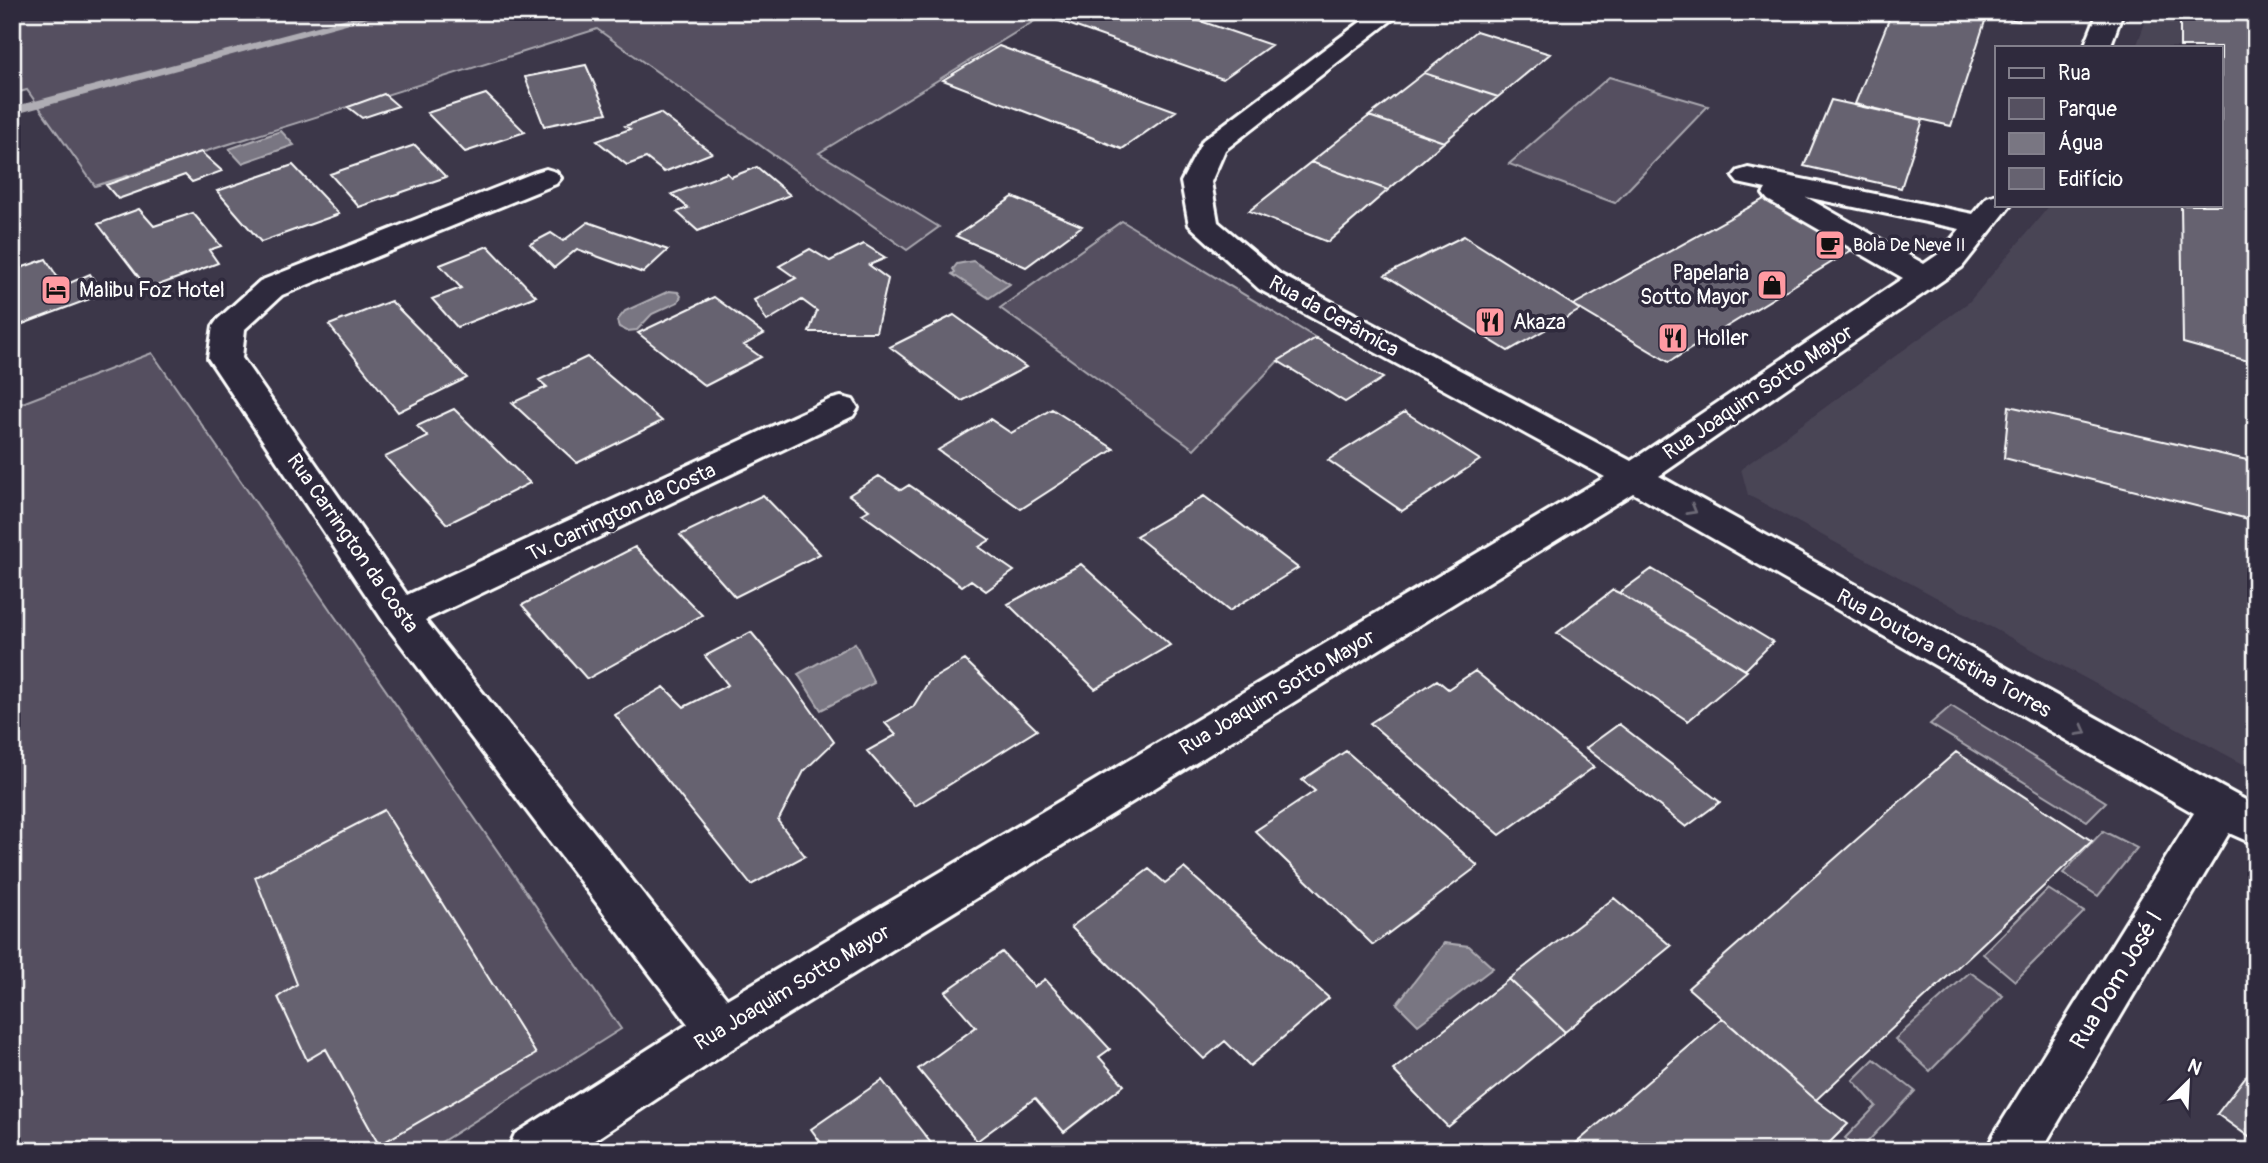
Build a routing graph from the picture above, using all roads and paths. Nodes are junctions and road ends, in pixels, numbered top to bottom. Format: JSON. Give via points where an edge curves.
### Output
{"nodes":[{"id":1,"x":1390,"y":12,"type":"edge"},
{"id":2,"x":2111,"y":12,"type":"edge"},
{"id":3,"x":2097,"y":46,"type":"edge"},
{"id":4,"x":546,"y":178,"type":"dead end"},
{"id":5,"x":1988,"y":213,"type":"edge"},
{"id":6,"x":1925,"y":278,"type":"junction"},
{"id":7,"x":841,"y":408,"type":"dead end"},
{"id":8,"x":1633,"y":477,"type":"junction"},
{"id":9,"x":400,"y":615,"type":"junction"},
{"id":10,"x":2238,"y":818,"type":"edge"},
{"id":11,"x":722,"y":1029,"type":"junction"},
{"id":12,"x":533,"y":1151,"type":"edge"},
{"id":13,"x":2012,"y":1151,"type":"edge"}],
"edges":[{"from":1,"to":8,"type":"street","name":"Rua da Cerâmica","via":[[1213,146],[1196,182],[1204,225],[1270,282]]},
{"from":2,"to":3,"type":"street"},
{"from":4,"to":9,"type":"street","name":"Rua Carrington da Costa","via":[[271,288],[229,326],[225,358]]},
{"from":5,"to":6,"type":"street","name":"Rua Joaquim Sotto Mayor","via":[[1951,260]]},
{"from":5,"to":6,"type":"street","via":[[1748,177]]},
{"from":6,"to":8,"type":"street","name":"Rua Joaquim Sotto Mayor"},
{"from":7,"to":9,"type":"street","name":"Tv. Carrington da Costa"},
{"from":8,"to":10,"type":"street","name":"Rua Doutora Cristina Torres","one_way":true},
{"from":8,"to":11,"type":"street","name":"Rua Joaquim Sotto Mayor"},
{"from":9,"to":11,"type":"street","name":"Rua Carrington da Costa"},
{"from":10,"to":13,"type":"street","name":"Rua Dom José I"},
{"from":11,"to":12,"type":"street","name":"Rua Joaquim Sotto Mayor"}]}
